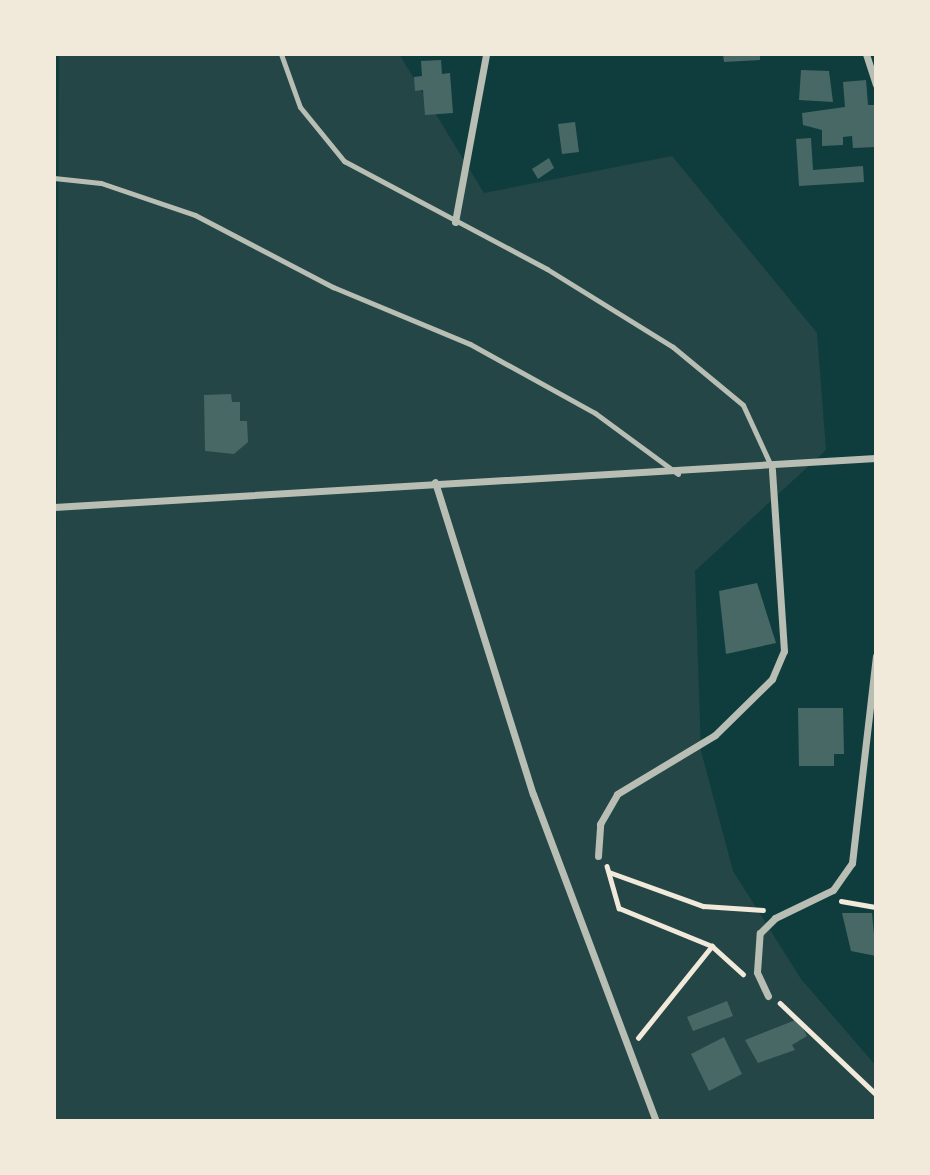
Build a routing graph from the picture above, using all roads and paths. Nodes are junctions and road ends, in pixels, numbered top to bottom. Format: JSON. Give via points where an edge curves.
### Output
{"nodes":[{"id":1,"x":281,"y":54,"type":"edge"},
{"id":2,"x":486,"y":54,"type":"edge"},
{"id":3,"x":866,"y":54,"type":"edge"},
{"id":4,"x":876,"y":84,"type":"edge"},
{"id":5,"x":54,"y":178,"type":"edge"},
{"id":6,"x":455,"y":222,"type":"junction"},
{"id":7,"x":876,"y":458,"type":"edge"},
{"id":8,"x":772,"y":469,"type":"junction"},
{"id":9,"x":678,"y":474,"type":"junction"},
{"id":10,"x":435,"y":482,"type":"junction"},
{"id":11,"x":54,"y":507,"type":"edge"},
{"id":12,"x":876,"y":656,"type":"edge"},
{"id":13,"x":598,"y":856,"type":"joint"},
{"id":14,"x":609,"y":872,"type":"junction"},
{"id":15,"x":820,"y":899,"type":"junction"},
{"id":16,"x":876,"y":907,"type":"edge"},
{"id":17,"x":775,"y":918,"type":"junction"},
{"id":18,"x":712,"y":946,"type":"junction"},
{"id":19,"x":768,"y":996,"type":"junction"},
{"id":20,"x":626,"y":1055,"type":"junction"},
{"id":21,"x":876,"y":1094,"type":"edge"},
{"id":22,"x":656,"y":1121,"type":"edge"}],
"edges":[{"from":1,"to":6,"type":"lane","via":[[318,136],[344,161]]},
{"from":2,"to":6,"type":"street"},
{"from":3,"to":4,"type":"street"},
{"from":5,"to":9,"type":"lane","via":[[101,183],[195,215],[333,287],[470,344],[595,413]]},
{"from":6,"to":8,"type":"lane","via":[[547,269],[716,379],[760,433]]},
{"from":7,"to":8,"type":"street"},
{"from":8,"to":9,"type":"street"},
{"from":8,"to":13,"type":"street","via":[[784,651],[772,679],[715,735],[617,794],[600,824]]},
{"from":9,"to":10,"type":"street"},
{"from":10,"to":11,"type":"street"},
{"from":10,"to":20,"type":"street","via":[[533,794]]},
{"from":12,"to":15,"type":"street","via":[[852,863]]},
{"from":13,"to":14,"type":"path"},
{"from":14,"to":17,"type":"path","via":[[703,906],[760,908]]},
{"from":14,"to":18,"type":"path","via":[[619,908]]},
{"from":15,"to":16,"type":"path"},
{"from":15,"to":17,"type":"street"},
{"from":17,"to":19,"type":"street","via":[[755,948]]},
{"from":18,"to":19,"type":"path"},
{"from":18,"to":20,"type":"path"},
{"from":19,"to":21,"type":"path"},
{"from":20,"to":22,"type":"street"}]}
